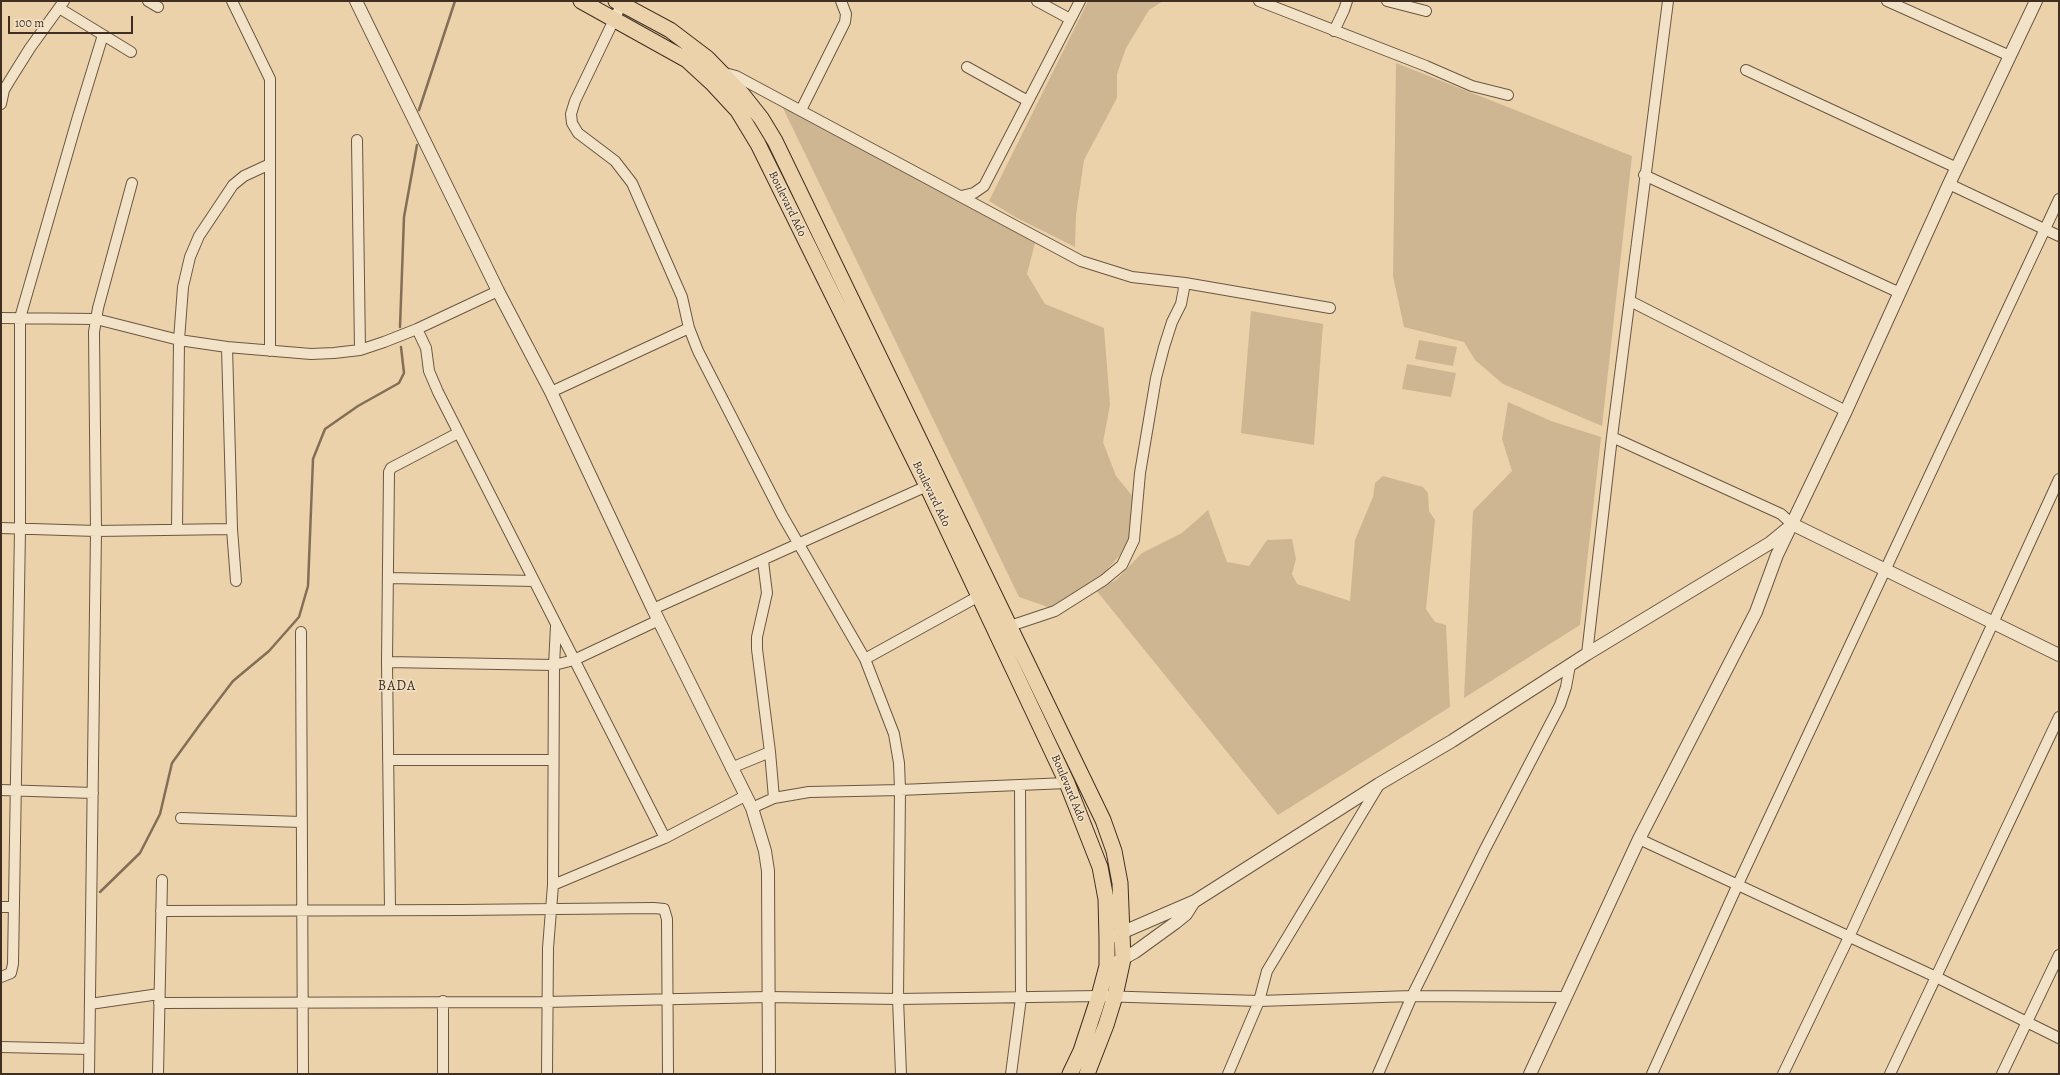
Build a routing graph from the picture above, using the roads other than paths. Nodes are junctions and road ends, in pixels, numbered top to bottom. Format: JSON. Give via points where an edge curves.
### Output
{"nodes":[{"id":1,"x":148,"y":1,"type":"edge"},
{"id":2,"x":232,"y":1,"type":"edge"},
{"id":3,"x":356,"y":1,"type":"edge"},
{"id":4,"x":580,"y":1,"type":"edge"},
{"id":5,"x":841,"y":1,"type":"edge"},
{"id":6,"x":1036,"y":1,"type":"edge"},
{"id":7,"x":1080,"y":1,"type":"edge"},
{"id":8,"x":1259,"y":1,"type":"edge"},
{"id":9,"x":1346,"y":1,"type":"edge"},
{"id":10,"x":1387,"y":1,"type":"edge"},
{"id":11,"x":1668,"y":1,"type":"edge"},
{"id":12,"x":1888,"y":1,"type":"edge"},
{"id":13,"x":2036,"y":1,"type":"edge"},
{"id":14,"x":620,"y":2,"type":"edge"},
{"id":15,"x":61,"y":5,"type":"edge"},
{"id":16,"x":158,"y":7,"type":"dead end"},
{"id":17,"x":1426,"y":11,"type":"dead end"},
{"id":18,"x":614,"y":18,"type":"junction"},
{"id":19,"x":1070,"y":19,"type":"junction"},
{"id":20,"x":1334,"y":31,"type":"junction"},
{"id":21,"x":103,"y":35,"type":"junction"},
{"id":22,"x":131,"y":52,"type":"dead end"},
{"id":23,"x":2010,"y":56,"type":"junction"},
{"id":24,"x":967,"y":67,"type":"dead end"},
{"id":25,"x":1746,"y":70,"type":"dead end"},
{"id":26,"x":721,"y":72,"type":"junction"},
{"id":27,"x":1508,"y":95,"type":"dead end"},
{"id":28,"x":1028,"y":101,"type":"junction"},
{"id":29,"x":1,"y":104,"type":"edge"},
{"id":30,"x":801,"y":110,"type":"junction"},
{"id":31,"x":358,"y":140,"type":"dead end"},
{"id":32,"x":270,"y":164,"type":"junction"},
{"id":33,"x":1957,"y":168,"type":"junction"},
{"id":34,"x":1644,"y":175,"type":"junction"},
{"id":35,"x":132,"y":183,"type":"dead end"},
{"id":36,"x":1949,"y":184,"type":"junction"},
{"id":37,"x":961,"y":196,"type":"junction"},
{"id":38,"x":2059,"y":199,"type":"edge"},
{"id":39,"x":2045,"y":229,"type":"junction"},
{"id":40,"x":2059,"y":236,"type":"edge"},
{"id":41,"x":1185,"y":283,"type":"junction"},
{"id":42,"x":498,"y":291,"type":"junction"},
{"id":43,"x":1900,"y":293,"type":"junction"},
{"id":44,"x":1630,"y":301,"type":"junction"},
{"id":45,"x":1330,"y":308,"type":"dead end"},
{"id":46,"x":1,"y":318,"type":"edge"},
{"id":47,"x":20,"y":318,"type":"junction"},
{"id":48,"x":96,"y":319,"type":"junction"},
{"id":49,"x":689,"y":328,"type":"junction"},
{"id":50,"x":417,"y":329,"type":"junction"},
{"id":51,"x":179,"y":340,"type":"junction"},
{"id":52,"x":227,"y":347,"type":"junction"},
{"id":53,"x":360,"y":350,"type":"junction"},
{"id":54,"x":270,"y":352,"type":"junction"},
{"id":55,"x":551,"y":392,"type":"junction"},
{"id":56,"x":1846,"y":411,"type":"junction"},
{"id":57,"x":458,"y":433,"type":"junction"},
{"id":58,"x":1612,"y":436,"type":"junction"},
{"id":59,"x":2059,"y":479,"type":"edge"},
{"id":60,"x":927,"y":486,"type":"junction"},
{"id":61,"x":1792,"y":524,"type":"junction"},
{"id":62,"x":1,"y":528,"type":"edge"},
{"id":63,"x":20,"y":529,"type":"junction"},
{"id":64,"x":232,"y":529,"type":"junction"},
{"id":65,"x":177,"y":530,"type":"junction"},
{"id":66,"x":96,"y":531,"type":"junction"},
{"id":67,"x":800,"y":545,"type":"junction"},
{"id":68,"x":763,"y":561,"type":"junction"},
{"id":69,"x":1886,"y":570,"type":"junction"},
{"id":70,"x":389,"y":578,"type":"junction"},
{"id":71,"x":236,"y":580,"type":"dead end"},
{"id":72,"x":534,"y":581,"type":"junction"},
{"id":73,"x":979,"y":596,"type":"junction"},
{"id":74,"x":656,"y":615,"type":"junction"},
{"id":75,"x":1992,"y":622,"type":"junction"},
{"id":76,"x":556,"y":625,"type":"junction"},
{"id":77,"x":1010,"y":625,"type":"junction"},
{"id":78,"x":996,"y":631,"type":"junction"},
{"id":79,"x":301,"y":632,"type":"dead end"},
{"id":80,"x":1587,"y":654,"type":"junction"},
{"id":81,"x":2059,"y":655,"type":"edge"},
{"id":82,"x":865,"y":659,"type":"junction"},
{"id":83,"x":574,"y":660,"type":"junction"},
{"id":84,"x":387,"y":662,"type":"junction"},
{"id":85,"x":554,"y":665,"type":"junction"},
{"id":86,"x":1570,"y":665,"type":"junction"},
{"id":87,"x":2059,"y":717,"type":"edge"},
{"id":88,"x":770,"y":752,"type":"junction"},
{"id":89,"x":388,"y":760,"type":"junction"},
{"id":90,"x":553,"y":760,"type":"junction"},
{"id":91,"x":731,"y":768,"type":"junction"},
{"id":92,"x":1067,"y":783,"type":"junction"},
{"id":93,"x":1379,"y":784,"type":"junction"},
{"id":94,"x":1020,"y":786,"type":"junction"},
{"id":95,"x":1,"y":790,"type":"edge"},
{"id":96,"x":900,"y":790,"type":"junction"},
{"id":97,"x":16,"y":791,"type":"junction"},
{"id":98,"x":93,"y":793,"type":"junction"},
{"id":99,"x":745,"y":796,"type":"junction"},
{"id":100,"x":774,"y":798,"type":"junction"},
{"id":101,"x":752,"y":808,"type":"junction"},
{"id":102,"x":181,"y":818,"type":"dead end"},
{"id":103,"x":301,"y":822,"type":"junction"},
{"id":104,"x":665,"y":838,"type":"junction"},
{"id":105,"x":1639,"y":839,"type":"junction"},
{"id":106,"x":162,"y":880,"type":"dead end"},
{"id":107,"x":1738,"y":884,"type":"junction"},
{"id":108,"x":554,"y":885,"type":"junction"},
{"id":109,"x":1195,"y":901,"type":"junction"},
{"id":110,"x":1,"y":907,"type":"edge"},
{"id":111,"x":13,"y":907,"type":"junction"},
{"id":112,"x":551,"y":908,"type":"junction"},
{"id":113,"x":302,"y":910,"type":"junction"},
{"id":114,"x":390,"y":910,"type":"junction"},
{"id":115,"x":161,"y":911,"type":"junction"},
{"id":116,"x":1122,"y":933,"type":"junction"},
{"id":117,"x":1849,"y":937,"type":"junction"},
{"id":118,"x":1107,"y":939,"type":"junction"},
{"id":119,"x":2059,"y":955,"type":"edge"},
{"id":120,"x":1123,"y":959,"type":"junction"},
{"id":121,"x":1106,"y":966,"type":"junction"},
{"id":122,"x":1,"y":977,"type":"edge"},
{"id":123,"x":1936,"y":977,"type":"junction"},
{"id":124,"x":1099,"y":996,"type":"junction"},
{"id":125,"x":1115,"y":996,"type":"junction"},
{"id":126,"x":1412,"y":996,"type":"junction"},
{"id":127,"x":768,"y":997,"type":"junction"},
{"id":128,"x":159,"y":998,"type":"junction"},
{"id":129,"x":1021,"y":998,"type":"junction"},
{"id":130,"x":1566,"y":998,"type":"junction"},
{"id":131,"x":898,"y":999,"type":"junction"},
{"id":132,"x":666,"y":1000,"type":"junction"},
{"id":133,"x":443,"y":1001,"type":"junction"},
{"id":134,"x":1259,"y":1001,"type":"junction"},
{"id":135,"x":303,"y":1002,"type":"junction"},
{"id":136,"x":546,"y":1002,"type":"junction"},
{"id":137,"x":90,"y":1004,"type":"junction"},
{"id":138,"x":2027,"y":1022,"type":"junction"},
{"id":139,"x":2059,"y":1038,"type":"edge"},
{"id":140,"x":1,"y":1047,"type":"edge"},
{"id":141,"x":89,"y":1049,"type":"junction"},
{"id":142,"x":90,"y":1074,"type":"edge"},
{"id":143,"x":158,"y":1074,"type":"edge"},
{"id":144,"x":303,"y":1074,"type":"edge"},
{"id":145,"x":443,"y":1074,"type":"edge"},
{"id":146,"x":547,"y":1074,"type":"edge"},
{"id":147,"x":668,"y":1074,"type":"edge"},
{"id":148,"x":769,"y":1074,"type":"edge"},
{"id":149,"x":901,"y":1074,"type":"edge"},
{"id":150,"x":1011,"y":1074,"type":"edge"},
{"id":151,"x":1070,"y":1074,"type":"edge"},
{"id":152,"x":1087,"y":1074,"type":"edge"},
{"id":153,"x":1228,"y":1074,"type":"edge"},
{"id":154,"x":1378,"y":1074,"type":"edge"},
{"id":155,"x":1530,"y":1074,"type":"edge"},
{"id":156,"x":1652,"y":1074,"type":"edge"},
{"id":157,"x":1783,"y":1074,"type":"edge"},
{"id":158,"x":1890,"y":1074,"type":"edge"},
{"id":159,"x":2002,"y":1074,"type":"edge"}],
"edges":[{"from":1,"to":16,"type":"street"},
{"from":2,"to":32,"type":"street","via":[[270,79]]},
{"from":3,"to":42,"type":"street"},
{"from":4,"to":18,"type":"main road","name":"Boulevard Ado"},
{"from":5,"to":30,"type":"street","via":[[846,14],[845,22]]},
{"from":6,"to":19,"type":"street"},
{"from":7,"to":19,"type":"street"},
{"from":8,"to":20,"type":"street"},
{"from":9,"to":20,"type":"street"},
{"from":10,"to":17,"type":"street"},
{"from":11,"to":34,"type":"street"},
{"from":12,"to":23,"type":"street"},
{"from":13,"to":23,"type":"street"},
{"from":14,"to":18,"type":"street"},
{"from":14,"to":26,"type":"main road","name":"Boulevard Ado","via":[[670,30]]},
{"from":15,"to":21,"type":"street"},
{"from":15,"to":29,"type":"street","via":[[10,80],[4,90]]},
{"from":18,"to":49,"type":"street","via":[[575,101],[571,114],[572,123],[578,133],[615,161],[632,182],[682,297]]},
{"from":18,"to":60,"type":"main road","name":"Boulevard Ado","via":[[687,60],[738,111],[758,144]]},
{"from":19,"to":28,"type":"street"},
{"from":20,"to":27,"type":"street","via":[[1472,86]]},
{"from":21,"to":22,"type":"street"},
{"from":21,"to":47,"type":"street","via":[[24,297]]},
{"from":23,"to":33,"type":"street"},
{"from":24,"to":28,"type":"street"},
{"from":25,"to":33,"type":"street"},
{"from":26,"to":30,"type":"street","via":[[736,76]]},
{"from":26,"to":77,"type":"main road","name":"Boulevard Ado","via":[[761,118],[775,141]]},
{"from":28,"to":37,"type":"street","via":[[984,186],[974,193]]},
{"from":30,"to":37,"type":"street"},
{"from":31,"to":53,"type":"street"},
{"from":32,"to":51,"type":"street","via":[[239,179],[199,236],[186,272]]},
{"from":32,"to":54,"type":"street"},
{"from":33,"to":36,"type":"street"},
{"from":34,"to":43,"type":"street"},
{"from":34,"to":44,"type":"street"},
{"from":35,"to":48,"type":"street"},
{"from":36,"to":39,"type":"street"},
{"from":36,"to":43,"type":"street"},
{"from":37,"to":41,"type":"street","via":[[1081,261],[1132,277]]},
{"from":38,"to":39,"type":"street"},
{"from":39,"to":40,"type":"street"},
{"from":39,"to":69,"type":"street"},
{"from":41,"to":45,"type":"street"},
{"from":41,"to":77,"type":"street","via":[[1181,304],[1172,322],[1156,378],[1140,473],[1134,540],[1122,565],[1104,580],[1055,610]]},
{"from":42,"to":50,"type":"street"},
{"from":42,"to":55,"type":"street"},
{"from":43,"to":56,"type":"street"},
{"from":44,"to":56,"type":"street"},
{"from":44,"to":58,"type":"street"},
{"from":46,"to":47,"type":"street"},
{"from":47,"to":48,"type":"street"},
{"from":47,"to":63,"type":"street"},
{"from":48,"to":51,"type":"street"},
{"from":48,"to":66,"type":"street"},
{"from":49,"to":55,"type":"street"},
{"from":49,"to":67,"type":"street","via":[[698,351]]},
{"from":50,"to":53,"type":"street"},
{"from":50,"to":57,"type":"street","via":[[426,348],[432,378]]},
{"from":51,"to":52,"type":"street"},
{"from":51,"to":65,"type":"street"},
{"from":52,"to":54,"type":"street"},
{"from":52,"to":64,"type":"street"},
{"from":53,"to":54,"type":"street","via":[[311,354]]},
{"from":55,"to":74,"type":"street"},
{"from":56,"to":61,"type":"street"},
{"from":57,"to":70,"type":"street","via":[[391,468],[388,479]]},
{"from":57,"to":72,"type":"street"},
{"from":58,"to":61,"type":"street","via":[[1781,514]]},
{"from":58,"to":80,"type":"street"},
{"from":59,"to":75,"type":"street"},
{"from":60,"to":67,"type":"street"},
{"from":60,"to":73,"type":"main road","name":"Boulevard Ado"},
{"from":61,"to":69,"type":"street"},
{"from":61,"to":80,"type":"street","via":[[1770,543]]},
{"from":61,"to":105,"type":"street","via":[[1777,555],[1756,612]]},
{"from":62,"to":63,"type":"street"},
{"from":63,"to":66,"type":"street"},
{"from":63,"to":97,"type":"street"},
{"from":64,"to":65,"type":"street"},
{"from":64,"to":71,"type":"street"},
{"from":65,"to":66,"type":"street"},
{"from":66,"to":98,"type":"street"},
{"from":67,"to":68,"type":"street"},
{"from":67,"to":82,"type":"street"},
{"from":68,"to":74,"type":"street"},
{"from":68,"to":88,"type":"street","via":[[767,593],[757,649]]},
{"from":69,"to":75,"type":"street"},
{"from":69,"to":107,"type":"street"},
{"from":70,"to":72,"type":"street"},
{"from":70,"to":84,"type":"street"},
{"from":72,"to":76,"type":"street"},
{"from":73,"to":78,"type":"main road","name":"Boulevard Ado"},
{"from":73,"to":82,"type":"street"},
{"from":74,"to":83,"type":"street"},
{"from":74,"to":91,"type":"street"},
{"from":75,"to":81,"type":"street"},
{"from":75,"to":117,"type":"street"},
{"from":76,"to":83,"type":"street"},
{"from":76,"to":85,"type":"street"},
{"from":77,"to":78,"type":"street"},
{"from":77,"to":116,"type":"main road","name":"Boulevard Ado","via":[[1103,820],[1114,851],[1120,883]]},
{"from":78,"to":92,"type":"main road","name":"Boulevard Ado"},
{"from":79,"to":103,"type":"street"},
{"from":80,"to":86,"type":"street"},
{"from":82,"to":96,"type":"street","via":[[894,734]]},
{"from":83,"to":85,"type":"street"},
{"from":83,"to":104,"type":"street"},
{"from":84,"to":85,"type":"street"},
{"from":84,"to":89,"type":"street"},
{"from":85,"to":90,"type":"street"},
{"from":86,"to":93,"type":"street","via":[[1452,741]]},
{"from":86,"to":126,"type":"street","via":[[1560,705]]},
{"from":87,"to":123,"type":"street"},
{"from":88,"to":91,"type":"street"},
{"from":88,"to":100,"type":"street"},
{"from":89,"to":90,"type":"street"},
{"from":89,"to":114,"type":"street"},
{"from":90,"to":108,"type":"street"},
{"from":91,"to":99,"type":"street"},
{"from":92,"to":94,"type":"street"},
{"from":92,"to":118,"type":"main road","name":"Boulevard Ado","via":[[1100,867],[1106,899]]},
{"from":93,"to":109,"type":"street"},
{"from":93,"to":134,"type":"street","via":[[1272,961],[1263,982]]},
{"from":94,"to":96,"type":"street"},
{"from":94,"to":129,"type":"street"},
{"from":95,"to":97,"type":"street"},
{"from":96,"to":100,"type":"street","via":[[809,792]]},
{"from":96,"to":131,"type":"street"},
{"from":97,"to":98,"type":"street"},
{"from":97,"to":111,"type":"street"},
{"from":98,"to":137,"type":"street"},
{"from":99,"to":101,"type":"street"},
{"from":99,"to":104,"type":"street"},
{"from":100,"to":101,"type":"street"},
{"from":101,"to":127,"type":"street","via":[[765,851],[768,871]]},
{"from":102,"to":103,"type":"street"},
{"from":103,"to":113,"type":"street"},
{"from":104,"to":108,"type":"street"},
{"from":105,"to":107,"type":"street"},
{"from":105,"to":130,"type":"street"},
{"from":106,"to":115,"type":"street"},
{"from":107,"to":117,"type":"street"},
{"from":107,"to":156,"type":"street"},
{"from":108,"to":112,"type":"street"},
{"from":109,"to":116,"type":"street"},
{"from":109,"to":120,"type":"street","via":[[1186,914],[1175,923]]},
{"from":110,"to":111,"type":"street"},
{"from":111,"to":122,"type":"street","via":[[11,973]]},
{"from":112,"to":114,"type":"street"},
{"from":112,"to":132,"type":"street","via":[[664,909],[667,919]]},
{"from":112,"to":136,"type":"street"},
{"from":113,"to":114,"type":"street"},
{"from":113,"to":115,"type":"street"},
{"from":113,"to":135,"type":"street"},
{"from":115,"to":128,"type":"street"},
{"from":116,"to":118,"type":"street"},
{"from":116,"to":120,"type":"main road","name":"Boulevard Ado"},
{"from":117,"to":123,"type":"street"},
{"from":117,"to":157,"type":"street"},
{"from":118,"to":121,"type":"main road","name":"Boulevard Ado"},
{"from":119,"to":138,"type":"street"},
{"from":120,"to":121,"type":"street"},
{"from":120,"to":125,"type":"main road","name":"Boulevard Ado"},
{"from":121,"to":124,"type":"main road","name":"Boulevard Ado"},
{"from":123,"to":138,"type":"street"},
{"from":123,"to":158,"type":"street"},
{"from":124,"to":125,"type":"street"},
{"from":124,"to":129,"type":"street"},
{"from":124,"to":151,"type":"main road","name":"Boulevard Ado","via":[[1081,1051]]},
{"from":125,"to":134,"type":"street"},
{"from":125,"to":152,"type":"main road","name":"Boulevard Ado","via":[[1098,1051]]},
{"from":126,"to":130,"type":"street"},
{"from":126,"to":134,"type":"street"},
{"from":126,"to":154,"type":"street"},
{"from":127,"to":131,"type":"street"},
{"from":127,"to":132,"type":"street"},
{"from":127,"to":148,"type":"street"},
{"from":128,"to":135,"type":"street"},
{"from":128,"to":137,"type":"street"},
{"from":128,"to":143,"type":"street"},
{"from":129,"to":131,"type":"street"},
{"from":129,"to":150,"type":"street"},
{"from":130,"to":155,"type":"street"},
{"from":131,"to":149,"type":"street"},
{"from":132,"to":136,"type":"street"},
{"from":132,"to":147,"type":"street"},
{"from":133,"to":135,"type":"street"},
{"from":133,"to":136,"type":"street"},
{"from":133,"to":145,"type":"street"},
{"from":134,"to":153,"type":"street"},
{"from":135,"to":144,"type":"street"},
{"from":136,"to":146,"type":"street"},
{"from":137,"to":141,"type":"street"},
{"from":138,"to":139,"type":"street"},
{"from":138,"to":159,"type":"street"},
{"from":140,"to":141,"type":"street"},
{"from":141,"to":142,"type":"street"}]}
